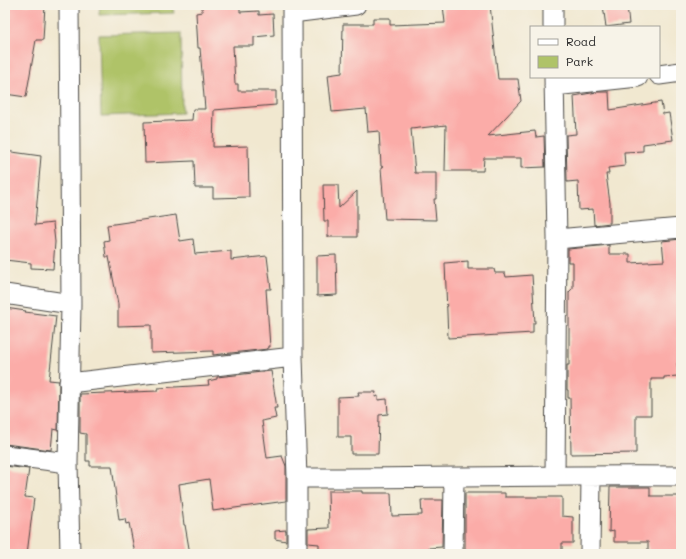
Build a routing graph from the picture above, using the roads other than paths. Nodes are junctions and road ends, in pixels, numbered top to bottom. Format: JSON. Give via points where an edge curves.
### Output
{"nodes":[{"id":1,"x":69,"y":5,"type":"edge"},
{"id":2,"x":356,"y":5,"type":"edge"},
{"id":3,"x":553,"y":5,"type":"edge"},
{"id":4,"x":292,"y":9,"type":"edge"},
{"id":5,"x":553,"y":26,"type":"edge"},
{"id":6,"x":681,"y":72,"type":"edge"},
{"id":7,"x":660,"y":75,"type":"edge"},
{"id":8,"x":621,"y":78,"type":"edge"},
{"id":9,"x":554,"y":82,"type":"edge"},
{"id":10,"x":681,"y":228,"type":"edge"},
{"id":11,"x":556,"y":238,"type":"junction"},
{"id":12,"x":5,"y":294,"type":"edge"},
{"id":13,"x":71,"y":304,"type":"junction"},
{"id":14,"x":293,"y":357,"type":"junction"},
{"id":15,"x":69,"y":383,"type":"junction"},
{"id":16,"x":5,"y":455,"type":"edge"},
{"id":17,"x":68,"y":463,"type":"junction"},
{"id":18,"x":555,"y":476,"type":"junction"},
{"id":19,"x":591,"y":476,"type":"junction"},
{"id":20,"x":681,"y":476,"type":"edge"},
{"id":21,"x":297,"y":478,"type":"junction"},
{"id":22,"x":454,"y":478,"type":"junction"},
{"id":23,"x":70,"y":554,"type":"edge"},
{"id":24,"x":297,"y":554,"type":"edge"},
{"id":25,"x":453,"y":554,"type":"edge"},
{"id":26,"x":590,"y":554,"type":"edge"}],
"edges":[{"from":1,"to":13,"type":"street"},
{"from":2,"to":4,"type":"street"},
{"from":3,"to":5,"type":"street"},
{"from":4,"to":14,"type":"street"},
{"from":6,"to":7,"type":"street"},
{"from":8,"to":9,"type":"street"},
{"from":9,"to":11,"type":"street"},
{"from":10,"to":11,"type":"street"},
{"from":11,"to":18,"type":"street"},
{"from":12,"to":13,"type":"street"},
{"from":13,"to":15,"type":"street"},
{"from":14,"to":15,"type":"street"},
{"from":14,"to":21,"type":"street"},
{"from":15,"to":17,"type":"street"},
{"from":16,"to":17,"type":"street"},
{"from":17,"to":23,"type":"street"},
{"from":18,"to":19,"type":"street"},
{"from":18,"to":22,"type":"street"},
{"from":19,"to":20,"type":"street"},
{"from":19,"to":26,"type":"street"},
{"from":21,"to":22,"type":"street"},
{"from":21,"to":24,"type":"street"},
{"from":22,"to":25,"type":"street"}]}
